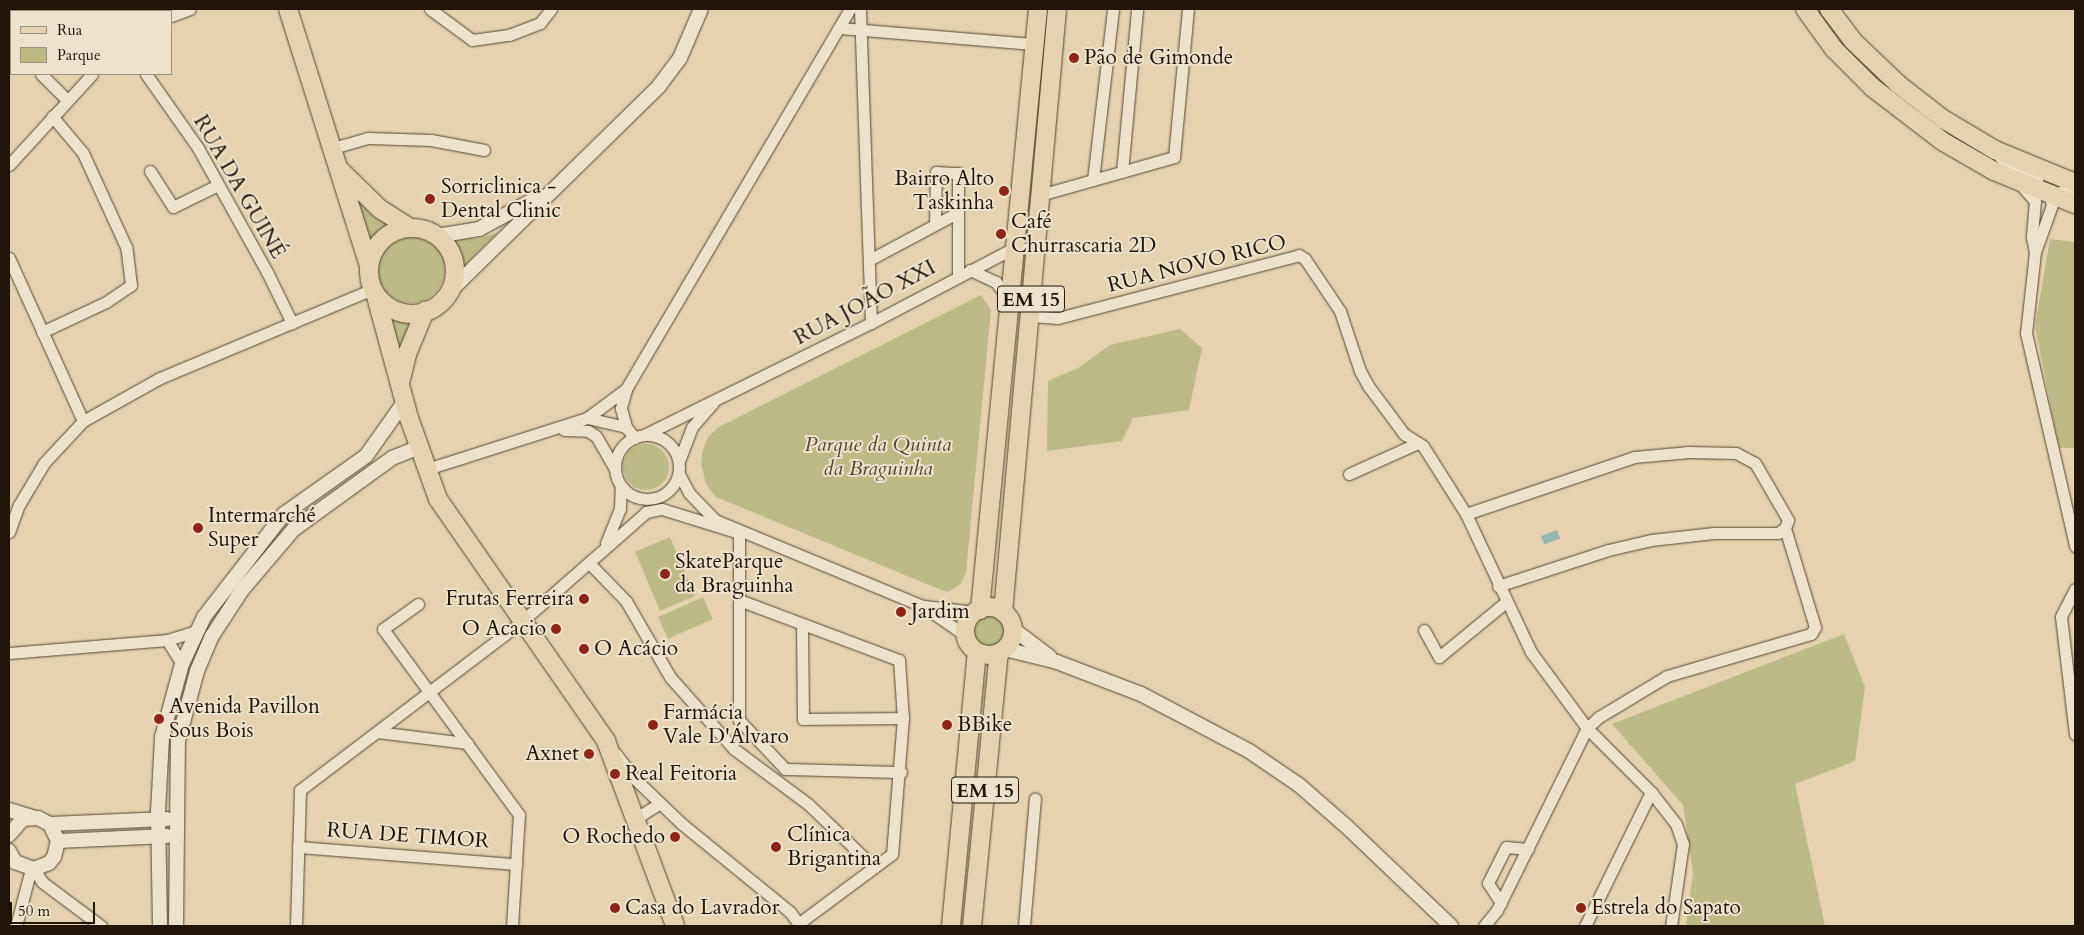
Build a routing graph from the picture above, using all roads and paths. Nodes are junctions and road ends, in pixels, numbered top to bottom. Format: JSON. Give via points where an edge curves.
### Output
{"nodes":[{"id":1,"x":190,"y":9,"type":"edge"},
{"id":2,"x":288,"y":9,"type":"edge"},
{"id":3,"x":430,"y":9,"type":"edge"},
{"id":4,"x":551,"y":9,"type":"edge"},
{"id":5,"x":701,"y":9,"type":"edge"},
{"id":6,"x":850,"y":9,"type":"edge"},
{"id":7,"x":860,"y":9,"type":"edge"},
{"id":8,"x":1038,"y":9,"type":"edge"},
{"id":9,"x":1057,"y":9,"type":"edge"},
{"id":10,"x":1113,"y":9,"type":"edge"},
{"id":11,"x":1137,"y":9,"type":"edge"},
{"id":12,"x":1188,"y":9,"type":"edge"},
{"id":13,"x":1805,"y":9,"type":"edge"},
{"id":14,"x":1828,"y":9,"type":"edge"},
{"id":15,"x":172,"y":13,"type":"edge"},
{"id":16,"x":839,"y":28,"type":"junction"},
{"id":17,"x":861,"y":30,"type":"junction"},
{"id":18,"x":1034,"y":44,"type":"junction"},
{"id":19,"x":42,"y":75,"type":"edge"},
{"id":20,"x":147,"y":75,"type":"edge"},
{"id":21,"x":77,"y":78,"type":"edge"},
{"id":22,"x":66,"y":99,"type":"junction"},
{"id":23,"x":52,"y":116,"type":"junction"},
{"id":24,"x":334,"y":148,"type":"junction"},
{"id":25,"x":484,"y":150,"type":"dead end"},
{"id":26,"x":1995,"y":150,"type":"junction"},
{"id":27,"x":9,"y":165,"type":"edge"},
{"id":28,"x":150,"y":171,"type":"dead end"},
{"id":29,"x":341,"y":171,"type":"junction"},
{"id":30,"x":1122,"y":172,"type":"junction"},
{"id":31,"x":1094,"y":180,"type":"junction"},
{"id":32,"x":2018,"y":182,"type":"junction"},
{"id":33,"x":2075,"y":183,"type":"edge"},
{"id":34,"x":218,"y":185,"type":"junction"},
{"id":35,"x":551,"y":190,"type":"junction"},
{"id":36,"x":2075,"y":193,"type":"edge"},
{"id":37,"x":1040,"y":195,"type":"junction"},
{"id":38,"x":2051,"y":196,"type":"junction"},
{"id":39,"x":2075,"y":204,"type":"edge"},
{"id":40,"x":957,"y":213,"type":"junction"},
{"id":41,"x":935,"y":224,"type":"junction"},
{"id":42,"x":409,"y":228,"type":"junction"},
{"id":43,"x":438,"y":236,"type":"junction"},
{"id":44,"x":2036,"y":244,"type":"junction"},
{"id":45,"x":1014,"y":248,"type":"junction"},
{"id":46,"x":1035,"y":249,"type":"junction"},
{"id":47,"x":9,"y":258,"type":"edge"},
{"id":48,"x":869,"y":260,"type":"junction"},
{"id":49,"x":369,"y":266,"type":"junction"},
{"id":50,"x":970,"y":270,"type":"junction"},
{"id":51,"x":958,"y":276,"type":"junction"},
{"id":52,"x":374,"y":291,"type":"junction"},
{"id":53,"x":449,"y":292,"type":"junction"},
{"id":54,"x":1011,"y":303,"type":"junction"},
{"id":55,"x":426,"y":311,"type":"junction"},
{"id":56,"x":1030,"y":313,"type":"junction"},
{"id":57,"x":292,"y":323,"type":"junction"},
{"id":58,"x":871,"y":323,"type":"junction"},
{"id":59,"x":42,"y":332,"type":"junction"},
{"id":60,"x":400,"y":383,"type":"junction"},
{"id":61,"x":626,"y":389,"type":"junction"},
{"id":62,"x":614,"y":400,"type":"junction"},
{"id":63,"x":405,"y":401,"type":"junction"},
{"id":64,"x":714,"y":401,"type":"junction"},
{"id":65,"x":587,"y":418,"type":"junction"},
{"id":66,"x":604,"y":420,"type":"junction"},
{"id":67,"x":83,"y":421,"type":"junction"},
{"id":68,"x":626,"y":426,"type":"junction"},
{"id":69,"x":557,"y":430,"type":"junction"},
{"id":70,"x":639,"y":436,"type":"junction"},
{"id":71,"x":1418,"y":443,"type":"junction"},
{"id":72,"x":603,"y":444,"type":"junction"},
{"id":73,"x":420,"y":447,"type":"junction"},
{"id":74,"x":679,"y":461,"type":"junction"},
{"id":75,"x":427,"y":469,"type":"junction"},
{"id":76,"x":615,"y":470,"type":"junction"},
{"id":77,"x":679,"y":474,"type":"junction"},
{"id":78,"x":1349,"y":474,"type":"dead end"},
{"id":79,"x":621,"y":486,"type":"junction"},
{"id":80,"x":643,"y":499,"type":"junction"},
{"id":81,"x":662,"y":509,"type":"junction"},
{"id":82,"x":1466,"y":514,"type":"junction"},
{"id":83,"x":1786,"y":528,"type":"junction"},
{"id":84,"x":9,"y":532,"type":"edge"},
{"id":85,"x":739,"y":532,"type":"junction"},
{"id":86,"x":2075,"y":546,"type":"edge"},
{"id":87,"x":593,"y":561,"type":"junction"},
{"id":88,"x":1498,"y":586,"type":"junction"},
{"id":89,"x":2075,"y":589,"type":"edge"},
{"id":90,"x":739,"y":600,"type":"junction"},
{"id":91,"x":1506,"y":602,"type":"junction"},
{"id":92,"x":418,"y":604,"type":"dead end"},
{"id":93,"x":923,"y":606,"type":"junction"},
{"id":94,"x":977,"y":611,"type":"junction"},
{"id":95,"x":1002,"y":612,"type":"junction"},
{"id":96,"x":521,"y":622,"type":"junction"},
{"id":97,"x":802,"y":624,"type":"junction"},
{"id":98,"x":1013,"y":629,"type":"junction"},
{"id":99,"x":1424,"y":630,"type":"dead end"},
{"id":100,"x":197,"y":631,"type":"junction"},
{"id":101,"x":966,"y":636,"type":"junction"},
{"id":102,"x":167,"y":640,"type":"junction"},
{"id":103,"x":1002,"y":651,"type":"junction"},
{"id":104,"x":977,"y":652,"type":"junction"},
{"id":105,"x":9,"y":653,"type":"edge"},
{"id":106,"x":1057,"y":662,"type":"junction"},
{"id":107,"x":182,"y":664,"type":"junction"},
{"id":108,"x":430,"y":692,"type":"junction"},
{"id":109,"x":903,"y":718,"type":"junction"},
{"id":110,"x":1587,"y":728,"type":"junction"},
{"id":111,"x":377,"y":732,"type":"junction"},
{"id":112,"x":2075,"y":734,"type":"edge"},
{"id":113,"x":606,"y":741,"type":"junction"},
{"id":114,"x":468,"y":743,"type":"junction"},
{"id":115,"x":901,"y":772,"type":"junction"},
{"id":116,"x":1651,"y":792,"type":"junction"},
{"id":117,"x":1035,"y":798,"type":"dead end"},
{"id":118,"x":660,"y":803,"type":"junction"},
{"id":119,"x":9,"y":810,"type":"edge"},
{"id":120,"x":32,"y":818,"type":"junction"},
{"id":121,"x":176,"y":819,"type":"junction"},
{"id":122,"x":158,"y":820,"type":"junction"},
{"id":123,"x":636,"y":823,"type":"junction"},
{"id":124,"x":50,"y":824,"type":"junction"},
{"id":125,"x":9,"y":835,"type":"edge"},
{"id":126,"x":158,"y":836,"type":"junction"},
{"id":127,"x":176,"y":836,"type":"junction"},
{"id":128,"x":58,"y":841,"type":"junction"},
{"id":129,"x":298,"y":846,"type":"junction"},
{"id":130,"x":1528,"y":849,"type":"junction"},
{"id":131,"x":11,"y":857,"type":"edge"},
{"id":132,"x":516,"y":864,"type":"junction"},
{"id":133,"x":874,"y":867,"type":"junction"},
{"id":134,"x":32,"y":869,"type":"junction"},
{"id":135,"x":1501,"y":903,"type":"junction"},
{"id":136,"x":799,"y":925,"type":"edge"},
{"id":137,"x":16,"y":926,"type":"edge"},
{"id":138,"x":101,"y":926,"type":"edge"},
{"id":139,"x":160,"y":926,"type":"edge"},
{"id":140,"x":176,"y":926,"type":"edge"},
{"id":141,"x":296,"y":926,"type":"edge"},
{"id":142,"x":512,"y":926,"type":"edge"},
{"id":143,"x":675,"y":926,"type":"edge"},
{"id":144,"x":951,"y":926,"type":"edge"},
{"id":145,"x":972,"y":926,"type":"edge"},
{"id":146,"x":1024,"y":926,"type":"edge"},
{"id":147,"x":1451,"y":926,"type":"edge"},
{"id":148,"x":1484,"y":926,"type":"edge"},
{"id":149,"x":1585,"y":926,"type":"edge"},
{"id":150,"x":1671,"y":926,"type":"edge"}],
"edges":[{"from":1,"to":15,"type":"street"},
{"from":2,"to":24,"type":"main road"},
{"from":3,"to":4,"type":"street","via":[[472,40],[509,35],[540,23]]},
{"from":5,"to":35,"type":"street","via":[[680,58],[659,86]]},
{"from":6,"to":16,"type":"street"},
{"from":7,"to":17,"type":"street"},
{"from":8,"to":18,"type":"main road","number":"EM 15"},
{"from":9,"to":37,"type":"main road","number":"EM 15"},
{"from":10,"to":31,"type":"street"},
{"from":11,"to":30,"type":"street"},
{"from":12,"to":30,"type":"street","via":[[1174,157]]},
{"from":13,"to":32,"type":"main road","via":[[1834,49],[1895,106],[1942,141]]},
{"from":14,"to":26,"type":"main road","via":[[1853,41],[1898,84],[1943,119]]},
{"from":16,"to":17,"type":"street"},
{"from":16,"to":61,"type":"street"},
{"from":17,"to":18,"type":"street"},
{"from":17,"to":48,"type":"street"},
{"from":18,"to":45,"type":"main road","number":"EM 15"},
{"from":19,"to":22,"type":"street"},
{"from":20,"to":34,"type":"street","name":"RUA DA GUINÉ","via":[[198,148]]},
{"from":21,"to":22,"type":"street"},
{"from":22,"to":23,"type":"street"},
{"from":23,"to":27,"type":"street"},
{"from":23,"to":59,"type":"street","via":[[83,153],[126,247],[131,285],[106,302]]},
{"from":24,"to":25,"type":"street","via":[[369,138],[431,140]]},
{"from":24,"to":29,"type":"main road"},
{"from":26,"to":33,"type":"main road"},
{"from":26,"to":38,"type":"street","via":[[2011,168],[2041,182]]},
{"from":28,"to":34,"type":"street","via":[[172,208]]},
{"from":29,"to":42,"type":"main road","via":[[380,209]]},
{"from":29,"to":49,"type":"main road"},
{"from":30,"to":31,"type":"street"},
{"from":31,"to":37,"type":"street"},
{"from":32,"to":38,"type":"main road"},
{"from":32,"to":44,"type":"street","via":[[2035,200]]},
{"from":34,"to":57,"type":"street","name":"RUA DA GUINÉ"},
{"from":35,"to":43,"type":"street","via":[[479,229]]},
{"from":35,"to":53,"type":"street"},
{"from":36,"to":38,"type":"street","via":[[2063,190]]},
{"from":37,"to":46,"type":"main road","number":"EM 15"},
{"from":38,"to":39,"type":"main road"},
{"from":38,"to":44,"type":"street","via":[[2046,200]]},
{"from":39,"to":44,"type":"street","via":[[2058,213]]},
{"from":40,"to":41,"type":"street"},
{"from":40,"to":41,"type":"street","via":[[958,172],[936,172]]},
{"from":40,"to":51,"type":"street"},
{"from":41,"to":48,"type":"street"},
{"from":42,"to":43,"type":"main road","via":[[424,229]]},
{"from":42,"to":49,"type":"main road","via":[[397,230],[382,240],[372,254]]},
{"from":43,"to":53,"type":"main road","via":[[452,256],[455,268]]},
{"from":44,"to":86,"type":"street","via":[[2026,333]]},
{"from":45,"to":46,"type":"street","name":"RUA JOÃO XXI"},
{"from":45,"to":50,"type":"street","name":"RUA JOÃO XXI"},
{"from":45,"to":54,"type":"main road","number":"EM 15"},
{"from":45,"to":56,"type":"main road","via":[[1025,260],[1023,299]]},
{"from":46,"to":56,"type":"main road","number":"EM 15"},
{"from":47,"to":59,"type":"street"},
{"from":48,"to":58,"type":"street"},
{"from":49,"to":52,"type":"main road"},
{"from":50,"to":51,"type":"street","name":"RUA JOÃO XXI"},
{"from":50,"to":54,"type":"street","via":[[996,282]]},
{"from":51,"to":58,"type":"street","name":"RUA JOÃO XXI"},
{"from":52,"to":55,"type":"main road","via":[[397,311],[411,314]]},
{"from":52,"to":57,"type":"street"},
{"from":52,"to":60,"type":"main road"},
{"from":53,"to":55,"type":"main road"},
{"from":54,"to":94,"type":"main road","number":"EM 15"},
{"from":55,"to":60,"type":"main road","via":[[407,354]]},
{"from":56,"to":71,"type":"street","name":"RUA NOVO RICO","via":[[1058,318],[1299,255],[1326,286],[1340,311],[1360,371],[1369,387],[1404,434]]},
{"from":56,"to":95,"type":"main road","number":"EM 15"},
{"from":57,"to":67,"type":"street","via":[[160,378]]},
{"from":58,"to":64,"type":"street","name":"RUA JOÃO XXI"},
{"from":59,"to":67,"type":"street"},
{"from":60,"to":63,"type":"main road"},
{"from":61,"to":62,"type":"street"},
{"from":61,"to":68,"type":"street","via":[[621,408]]},
{"from":62,"to":65,"type":"street"},
{"from":62,"to":66,"type":"street"},
{"from":63,"to":73,"type":"main road"},
{"from":63,"to":100,"type":"street","via":[[366,456],[284,514],[204,617]]},
{"from":64,"to":70,"type":"street","name":"RUA JOÃO XXI"},
{"from":64,"to":74,"type":"street","name":"RUA JOÃO XXI","via":[[692,427]]},
{"from":65,"to":66,"type":"street"},
{"from":65,"to":69,"type":"street"},
{"from":66,"to":68,"type":"street"},
{"from":66,"to":72,"type":"street"},
{"from":67,"to":84,"type":"street","via":[[44,463],[19,505]]},
{"from":68,"to":70,"type":"street"},
{"from":69,"to":72,"type":"street","via":[[588,431]]},
{"from":69,"to":75,"type":"street"},
{"from":70,"to":74,"type":"street","via":[[663,439],[670,444]]},
{"from":70,"to":76,"type":"street","via":[[620,451]]},
{"from":71,"to":78,"type":"street"},
{"from":71,"to":82,"type":"street","name":"RUA NOVO RICO","via":[[1442,473]]},
{"from":72,"to":76,"type":"street"},
{"from":73,"to":75,"type":"main road"},
{"from":73,"to":121,"type":"street","via":[[392,458],[294,529],[242,590],[212,636],[197,671],[178,741]]},
{"from":74,"to":77,"type":"street"},
{"from":75,"to":96,"type":"main road","via":[[438,499]]},
{"from":76,"to":79,"type":"street"},
{"from":77,"to":80,"type":"street","via":[[669,491],[652,499]]},
{"from":77,"to":85,"type":"street","via":[[702,510]]},
{"from":79,"to":80,"type":"street"},
{"from":79,"to":87,"type":"street","via":[[620,509],[614,528]]},
{"from":80,"to":81,"type":"street"},
{"from":81,"to":85,"type":"street"},
{"from":81,"to":87,"type":"street","via":[[637,517]]},
{"from":82,"to":83,"type":"street","via":[[1634,457],[1690,452],[1736,453],[1755,463],[1788,520]]},
{"from":82,"to":88,"type":"street","name":"RUA NOVO RICO"},
{"from":83,"to":88,"type":"street","via":[[1778,534],[1714,533],[1651,540],[1608,550]]},
{"from":83,"to":110,"type":"street","via":[[1815,627],[1811,634],[1667,676]]},
{"from":85,"to":90,"type":"street"},
{"from":85,"to":93,"type":"street"},
{"from":87,"to":96,"type":"street"},
{"from":87,"to":133,"type":"street","via":[[626,601],[670,677],[734,750],[808,804]]},
{"from":88,"to":91,"type":"street","name":"RUA NOVO RICO"},
{"from":89,"to":112,"type":"street","via":[[2061,617]]},
{"from":90,"to":97,"type":"street"},
{"from":90,"to":115,"type":"street","via":[[739,720],[785,769]]},
{"from":91,"to":99,"type":"street","via":[[1439,656]]},
{"from":91,"to":110,"type":"street","name":"RUA NOVO RICO","via":[[1531,652]]},
{"from":92,"to":108,"type":"street","via":[[384,629]]},
{"from":93,"to":94,"type":"street"},
{"from":93,"to":101,"type":"street"},
{"from":94,"to":95,"type":"main road","via":[[987,608]]},
{"from":94,"to":101,"type":"main road","number":"EM 15","via":[[967,623]]},
{"from":95,"to":98,"type":"main road"},
{"from":96,"to":108,"type":"street"},
{"from":96,"to":113,"type":"main road"},
{"from":97,"to":109,"type":"street","via":[[899,660]]},
{"from":97,"to":109,"type":"street","via":[[803,719]]},
{"from":98,"to":103,"type":"main road","number":"EM 15"},
{"from":98,"to":106,"type":"street"},
{"from":100,"to":102,"type":"street"},
{"from":100,"to":107,"type":"street"},
{"from":101,"to":104,"type":"main road"},
{"from":102,"to":105,"type":"street"},
{"from":102,"to":107,"type":"street"},
{"from":103,"to":104,"type":"main road"},
{"from":103,"to":106,"type":"street"},
{"from":103,"to":145,"type":"main road","number":"EM 15"},
{"from":104,"to":144,"type":"main road","number":"EM 15"},
{"from":106,"to":147,"type":"street","via":[[1141,694],[1249,751],[1299,785]]},
{"from":107,"to":122,"type":"street","via":[[162,737]]},
{"from":108,"to":111,"type":"street"},
{"from":108,"to":114,"type":"street"},
{"from":109,"to":115,"type":"street"},
{"from":110,"to":116,"type":"street","name":"RUA NOVO RICO"},
{"from":110,"to":130,"type":"street"},
{"from":111,"to":114,"type":"street"},
{"from":111,"to":129,"type":"street","via":[[300,790]]},
{"from":113,"to":118,"type":"street","via":[[634,779]]},
{"from":113,"to":123,"type":"main road"},
{"from":114,"to":132,"type":"street","via":[[519,815]]},
{"from":115,"to":133,"type":"street","via":[[892,854]]},
{"from":116,"to":149,"type":"street"},
{"from":116,"to":150,"type":"street","name":"RUA NOVO RICO","via":[[1676,824],[1683,844]]},
{"from":117,"to":146,"type":"street"},
{"from":118,"to":123,"type":"street","via":[[641,815]]},
{"from":118,"to":136,"type":"street","via":[[790,912]]},
{"from":119,"to":120,"type":"street"},
{"from":120,"to":124,"type":"street"},
{"from":120,"to":125,"type":"street","via":[[16,824]]},
{"from":121,"to":122,"type":"street"},
{"from":121,"to":127,"type":"street"},
{"from":122,"to":124,"type":"street"},
{"from":122,"to":126,"type":"street"},
{"from":123,"to":143,"type":"main road"},
{"from":124,"to":128,"type":"street"},
{"from":126,"to":127,"type":"street"},
{"from":126,"to":128,"type":"street"},
{"from":126,"to":139,"type":"street"},
{"from":127,"to":140,"type":"street"},
{"from":128,"to":134,"type":"street","via":[[49,863]]},
{"from":129,"to":132,"type":"street","name":"RUA DE TIMOR"},
{"from":129,"to":141,"type":"street"},
{"from":130,"to":135,"type":"street"},
{"from":130,"to":135,"type":"street","via":[[1506,847],[1488,883]]},
{"from":131,"to":134,"type":"street"},
{"from":132,"to":142,"type":"street"},
{"from":133,"to":136,"type":"street"},
{"from":134,"to":137,"type":"street"},
{"from":134,"to":138,"type":"street","via":[[42,882]]},
{"from":135,"to":148,"type":"street"}]}
